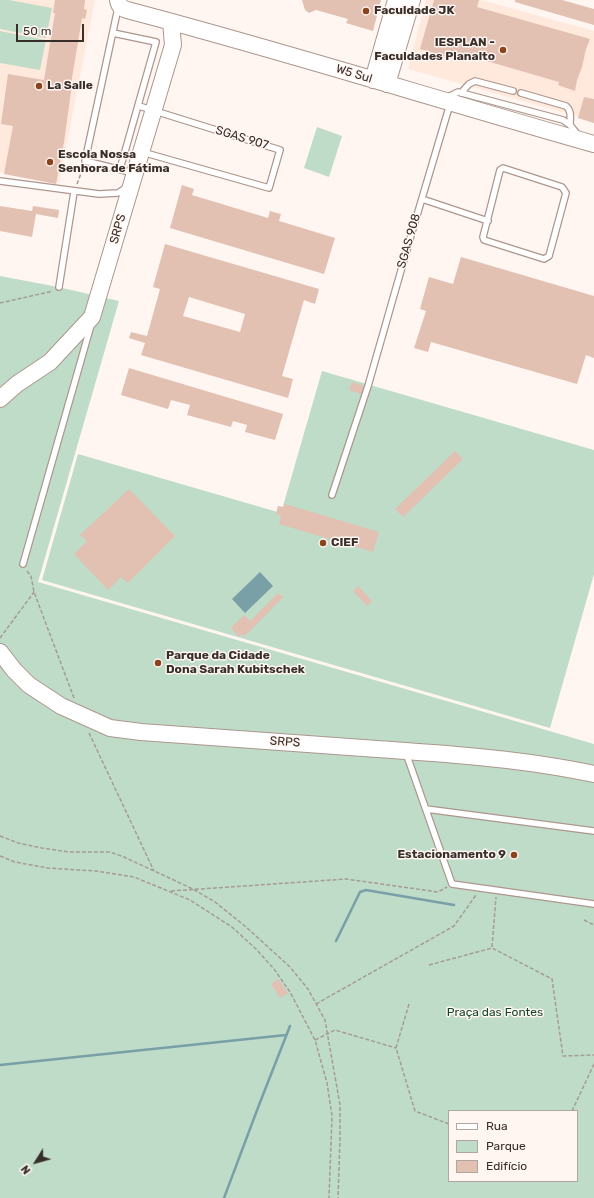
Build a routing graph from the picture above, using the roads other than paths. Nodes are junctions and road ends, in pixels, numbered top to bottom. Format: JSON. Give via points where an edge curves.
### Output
{"nodes":[{"id":1,"x":396,"y":0,"type":"edge"},
{"id":2,"x":412,"y":0,"type":"edge"},
{"id":3,"x":118,"y":2,"type":"edge"},
{"id":4,"x":171,"y":22,"type":"junction"},
{"id":5,"x":187,"y":26,"type":"junction"},
{"id":6,"x":113,"y":33,"type":"junction"},
{"id":7,"x":173,"y":45,"type":"junction"},
{"id":8,"x":380,"y":82,"type":"junction"},
{"id":9,"x":513,"y":91,"type":"dead end"},
{"id":10,"x":521,"y":93,"type":"dead end"},
{"id":11,"x":452,"y":98,"type":"junction"},
{"id":12,"x":146,"y":108,"type":"junction"},
{"id":13,"x":570,"y":125,"type":"junction"},
{"id":14,"x":588,"y":142,"type":"edge"},
{"id":15,"x":142,"y":152,"type":"junction"},
{"id":16,"x":129,"y":175,"type":"junction"},
{"id":17,"x":0,"y":181,"type":"edge"},
{"id":18,"x":74,"y":192,"type":"junction"},
{"id":19,"x":422,"y":199,"type":"junction"},
{"id":20,"x":488,"y":221,"type":"junction"},
{"id":21,"x":59,"y":287,"type":"road end"},
{"id":22,"x":92,"y":317,"type":"junction"},
{"id":23,"x":17,"y":384,"type":"junction"},
{"id":24,"x":0,"y":388,"type":"edge"},
{"id":25,"x":0,"y":399,"type":"edge"},
{"id":26,"x":332,"y":495,"type":"dead end"},
{"id":27,"x":23,"y":564,"type":"road end"},
{"id":28,"x":0,"y":652,"type":"edge"},
{"id":29,"x":406,"y":751,"type":"junction"},
{"id":30,"x":594,"y":774,"type":"edge"},
{"id":31,"x":426,"y":809,"type":"junction"},
{"id":32,"x":594,"y":831,"type":"edge"},
{"id":33,"x":594,"y":904,"type":"edge"}],
"edges":[{"from":1,"to":8,"type":"main road"},
{"from":2,"to":8,"type":"main road"},
{"from":3,"to":4,"type":"main road","name":"W5 Sul","via":[[127,10]]},
{"from":3,"to":6,"type":"lane"},
{"from":4,"to":5,"type":"main road","name":"W5 Sul"},
{"from":4,"to":7,"type":"main road","name":"SRPS"},
{"from":5,"to":7,"type":"main road","name":"SRPS"},
{"from":5,"to":8,"type":"main road","name":"W5 Sul"},
{"from":6,"to":12,"type":"lane","via":[[156,42]]},
{"from":6,"to":16,"type":"lane","via":[[85,161]]},
{"from":7,"to":12,"type":"main road","name":"SRPS"},
{"from":8,"to":11,"type":"main road","name":"W5 Sul"},
{"from":9,"to":11,"type":"lane","via":[[475,81]]},
{"from":10,"to":13,"type":"lane","via":[[566,106],[569,108]]},
{"from":11,"to":13,"type":"lane","via":[[562,120]]},
{"from":11,"to":14,"type":"main road","name":"W5 Sul"},
{"from":11,"to":19,"type":"lane","name":"SGAS 908"},
{"from":12,"to":15,"type":"main road","name":"SRPS"},
{"from":12,"to":15,"type":"lane","name":"SGAS 907","via":[[280,150],[269,188]]},
{"from":12,"to":16,"type":"lane"},
{"from":13,"to":14,"type":"lane"},
{"from":15,"to":16,"type":"main road","name":"SRPS"},
{"from":16,"to":18,"type":"lane","via":[[118,193]]},
{"from":16,"to":22,"type":"main road","name":"SRPS"},
{"from":17,"to":18,"type":"lane"},
{"from":18,"to":21,"type":"lane"},
{"from":19,"to":20,"type":"lane"},
{"from":19,"to":26,"type":"lane","name":"SGAS 908"},
{"from":20,"to":20,"type":"lane","via":[[502,169],[562,187],[565,191],[549,256],[546,259],[486,241],[483,237]]},
{"from":22,"to":23,"type":"main road","name":"SRPS","via":[[50,362]]},
{"from":22,"to":27,"type":"lane"},
{"from":23,"to":24,"type":"main road","name":"SRPS"},
{"from":23,"to":25,"type":"main road","name":"SRPS"},
{"from":28,"to":29,"type":"main road","name":"SRPS","via":[[29,685],[61,706],[110,728]]},
{"from":29,"to":30,"type":"main road","name":"SRPS","via":[[562,767]]},
{"from":29,"to":31,"type":"lane"},
{"from":31,"to":32,"type":"lane"},
{"from":31,"to":33,"type":"lane","via":[[452,884]]}]}
